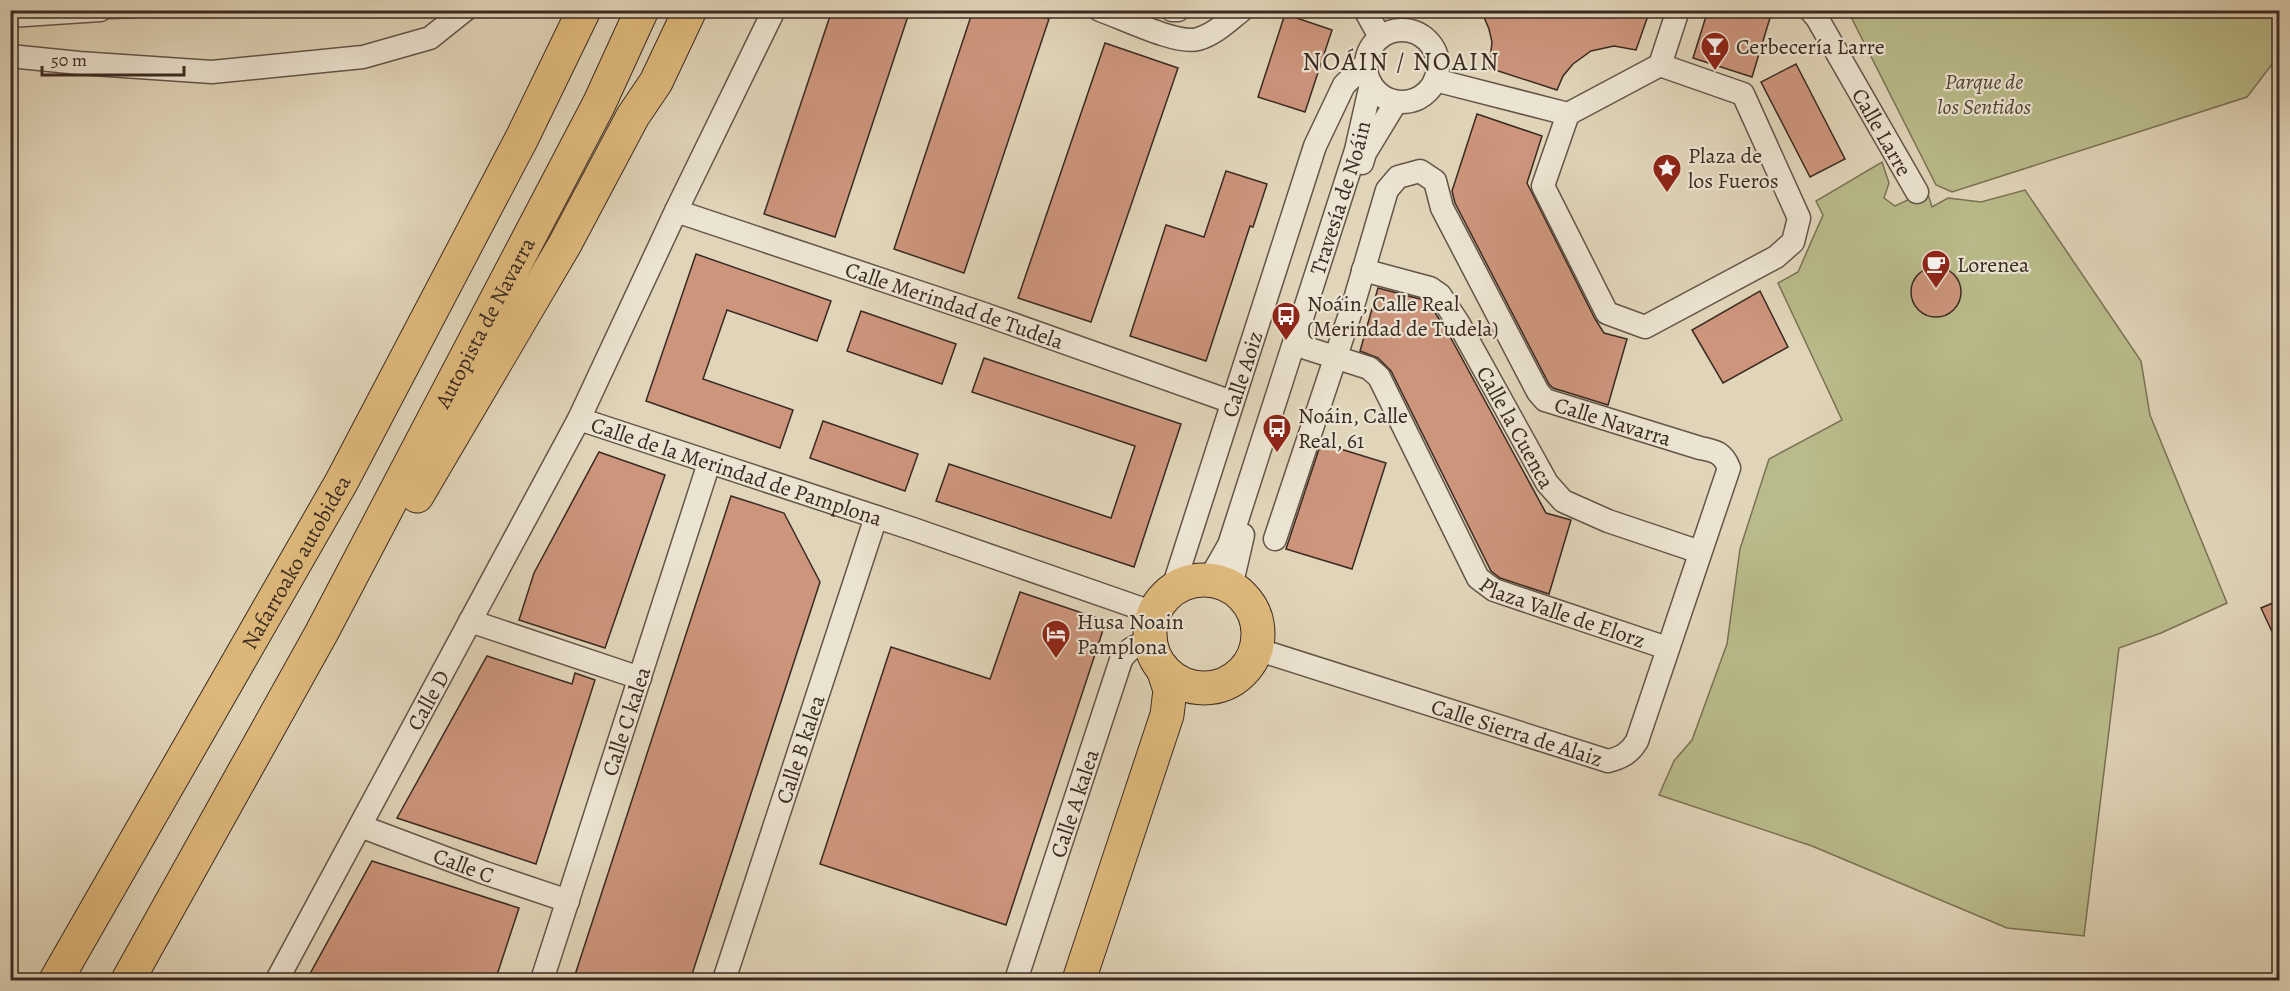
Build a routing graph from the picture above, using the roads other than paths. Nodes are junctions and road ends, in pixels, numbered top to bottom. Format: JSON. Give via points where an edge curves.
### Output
{"nodes":[{"id":1,"x":100,"y":10,"type":"edge"},
{"id":2,"x":465,"y":10,"type":"edge"},
{"id":3,"x":567,"y":10,"type":"edge"},
{"id":4,"x":584,"y":10,"type":"edge"},
{"id":5,"x":642,"y":10,"type":"edge"},
{"id":6,"x":678,"y":10,"type":"edge"},
{"id":7,"x":690,"y":10,"type":"edge"},
{"id":8,"x":774,"y":10,"type":"edge"},
{"id":9,"x":1172,"y":10,"type":"edge"},
{"id":10,"x":1178,"y":10,"type":"edge"},
{"id":11,"x":1242,"y":10,"type":"edge"},
{"id":12,"x":1365,"y":10,"type":"edge"},
{"id":13,"x":1678,"y":10,"type":"edge"},
{"id":14,"x":1810,"y":10,"type":"edge"},
{"id":15,"x":1103,"y":11,"type":"edge"},
{"id":16,"x":10,"y":16,"type":"edge"},
{"id":17,"x":1413,"y":21,"type":"edge"},
{"id":18,"x":1380,"y":37,"type":"junction"},
{"id":19,"x":10,"y":56,"type":"edge"},
{"id":20,"x":1660,"y":65,"type":"junction"},
{"id":21,"x":1368,"y":74,"type":"junction"},
{"id":22,"x":1435,"y":80,"type":"junction"},
{"id":23,"x":1396,"y":102,"type":"junction"},
{"id":24,"x":1568,"y":114,"type":"junction"},
{"id":25,"x":633,"y":116,"type":"junction"},
{"id":26,"x":522,"y":138,"type":"junction"},
{"id":27,"x":1917,"y":192,"type":"dead end"},
{"id":28,"x":676,"y":212,"type":"junction"},
{"id":29,"x":1364,"y":270,"type":"junction"},
{"id":30,"x":1304,"y":347,"type":"junction"},
{"id":31,"x":1335,"y":358,"type":"junction"},
{"id":32,"x":1232,"y":402,"type":"junction"},
{"id":33,"x":579,"y":420,"type":"junction"},
{"id":34,"x":710,"y":463,"type":"junction"},
{"id":35,"x":1729,"y":468,"type":"joint"},
{"id":36,"x":876,"y":517,"type":"junction"},
{"id":37,"x":1275,"y":539,"type":"dead end"},
{"id":38,"x":1700,"y":552,"type":"junction"},
{"id":39,"x":1220,"y":583,"type":"junction"},
{"id":40,"x":470,"y":621,"type":"junction"},
{"id":41,"x":1160,"y":629,"type":"junction"},
{"id":42,"x":322,"y":632,"type":"junction"},
{"id":43,"x":1667,"y":648,"type":"junction"},
{"id":44,"x":1256,"y":649,"type":"junction"},
{"id":45,"x":640,"y":678,"type":"junction"},
{"id":46,"x":1212,"y":687,"type":"junction"},
{"id":47,"x":360,"y":826,"type":"junction"},
{"id":48,"x":568,"y":901,"type":"junction"},
{"id":49,"x":56,"y":981,"type":"edge"},
{"id":50,"x":128,"y":981,"type":"edge"},
{"id":51,"x":277,"y":981,"type":"edge"},
{"id":52,"x":542,"y":981,"type":"edge"},
{"id":53,"x":724,"y":981,"type":"edge"},
{"id":54,"x":1016,"y":981,"type":"edge"},
{"id":55,"x":1079,"y":981,"type":"edge"},
{"id":56,"x":1099,"y":981,"type":"edge"}],
"edges":[{"from":1,"to":16,"type":"street"},
{"from":2,"to":19,"type":"street","via":[[430,38],[363,57],[212,72]]},
{"from":3,"to":26,"type":"highway"},
{"from":4,"to":26,"type":"highway"},
{"from":5,"to":42,"type":"highway","name":"Autopista de Navarra","via":[[598,104]]},
{"from":6,"to":25,"type":"highway"},
{"from":7,"to":25,"type":"highway","via":[[656,82]]},
{"from":8,"to":28,"type":"street","name":"Calle de la Merindad de Pamplona"},
{"from":9,"to":10,"type":"street"},
{"from":11,"to":15,"type":"street","via":[[1215,32],[1196,39],[1177,39]]},
{"from":12,"to":18,"type":"street"},
{"from":13,"to":20,"type":"street"},
{"from":14,"to":27,"type":"street","name":"Calle Larre"},
{"from":17,"to":18,"type":"street"},
{"from":17,"to":22,"type":"street","via":[[1434,49]]},
{"from":18,"to":21,"type":"street","via":[[1373,45]]},
{"from":20,"to":24,"type":"street"},
{"from":20,"to":24,"type":"street","via":[[1743,94],[1799,218],[1793,242],[1776,257],[1645,327],[1607,313],[1543,186]]},
{"from":21,"to":23,"type":"street","via":[[1377,92]]},
{"from":21,"to":32,"type":"street","name":"Calle Aoiz","via":[[1344,85],[1316,146]]},
{"from":21,"to":39,"type":"street","name":"Travesía de Noáin","via":[[1356,150],[1228,545]]},
{"from":22,"to":23,"type":"street","via":[[1419,98]]},
{"from":22,"to":24,"type":"street"},
{"from":23,"to":30,"type":"street","name":"Travesía de Noáin","via":[[1365,153]]},
{"from":25,"to":42,"type":"highway","via":[[601,179],[383,554]]},
{"from":26,"to":49,"type":"highway","name":"Nafarroako autobidea","via":[[342,481]]},
{"from":28,"to":32,"type":"street","name":"Calle Merindad de Tudela","via":[[984,314]]},
{"from":28,"to":33,"type":"street","name":"Calle de la Merindad de Pamplona"},
{"from":29,"to":31,"type":"street","name":"Calle Navarra"},
{"from":29,"to":35,"type":"street","name":"Calle Navarra","via":[[1387,190],[1398,177],[1420,171],[1429,175],[1435,182],[1442,208],[1545,400],[1716,451]]},
{"from":29,"to":38,"type":"street","name":"Calle la Cuenca","via":[[1430,288],[1440,295],[1547,483],[1563,501],[1608,521]]},
{"from":30,"to":31,"type":"street","name":"Plaza Valle de Elorz"},
{"from":30,"to":39,"type":"street","name":"Travesía de Noáin","via":[[1239,549]]},
{"from":31,"to":37,"type":"street","name":"Calle Navarra"},
{"from":31,"to":43,"type":"street","name":"Plaza Valle de Elorz","via":[[1369,368],[1379,377],[1478,578],[1494,590]]},
{"from":32,"to":41,"type":"street","name":"Calle Aoiz"},
{"from":33,"to":34,"type":"street","name":"Calle de la Merindad de Pamplona"},
{"from":33,"to":40,"type":"street","name":"Calle D"},
{"from":34,"to":36,"type":"street","name":"Calle de la Merindad de Pamplona"},
{"from":34,"to":45,"type":"street","name":"Calle C kalea"},
{"from":35,"to":38,"type":"street","name":"Calle Sierra de Alaiz"},
{"from":36,"to":41,"type":"street","name":"Calle de la Merindad de Pamplona"},
{"from":36,"to":53,"type":"street","name":"Calle B kalea"},
{"from":38,"to":43,"type":"street","name":"Calle Sierra de Alaiz"},
{"from":39,"to":41,"type":"highway","via":[[1183,584]]},
{"from":39,"to":44,"type":"highway","via":[[1245,598],[1254,613]]},
{"from":40,"to":45,"type":"street"},
{"from":40,"to":47,"type":"street","name":"Calle D"},
{"from":41,"to":46,"type":"highway","via":[[1177,681],[1194,687]]},
{"from":41,"to":54,"type":"street","name":"Calle A kalea","via":[[1127,650],[1121,660]]},
{"from":41,"to":55,"type":"highway","via":[[1170,690],[1167,716]]},
{"from":42,"to":50,"type":"highway"},
{"from":43,"to":44,"type":"street","name":"Calle Sierra de Alaiz","via":[[1637,741],[1622,757],[1608,761]]},
{"from":44,"to":46,"type":"highway","via":[[1240,674]]},
{"from":45,"to":48,"type":"street","name":"Calle C kalea"},
{"from":46,"to":56,"type":"highway","via":[[1194,701],[1182,721]]},
{"from":47,"to":48,"type":"street","name":"Calle C"},
{"from":47,"to":51,"type":"street","name":"Calle D"},
{"from":48,"to":52,"type":"street","name":"Calle C kalea"}]}
